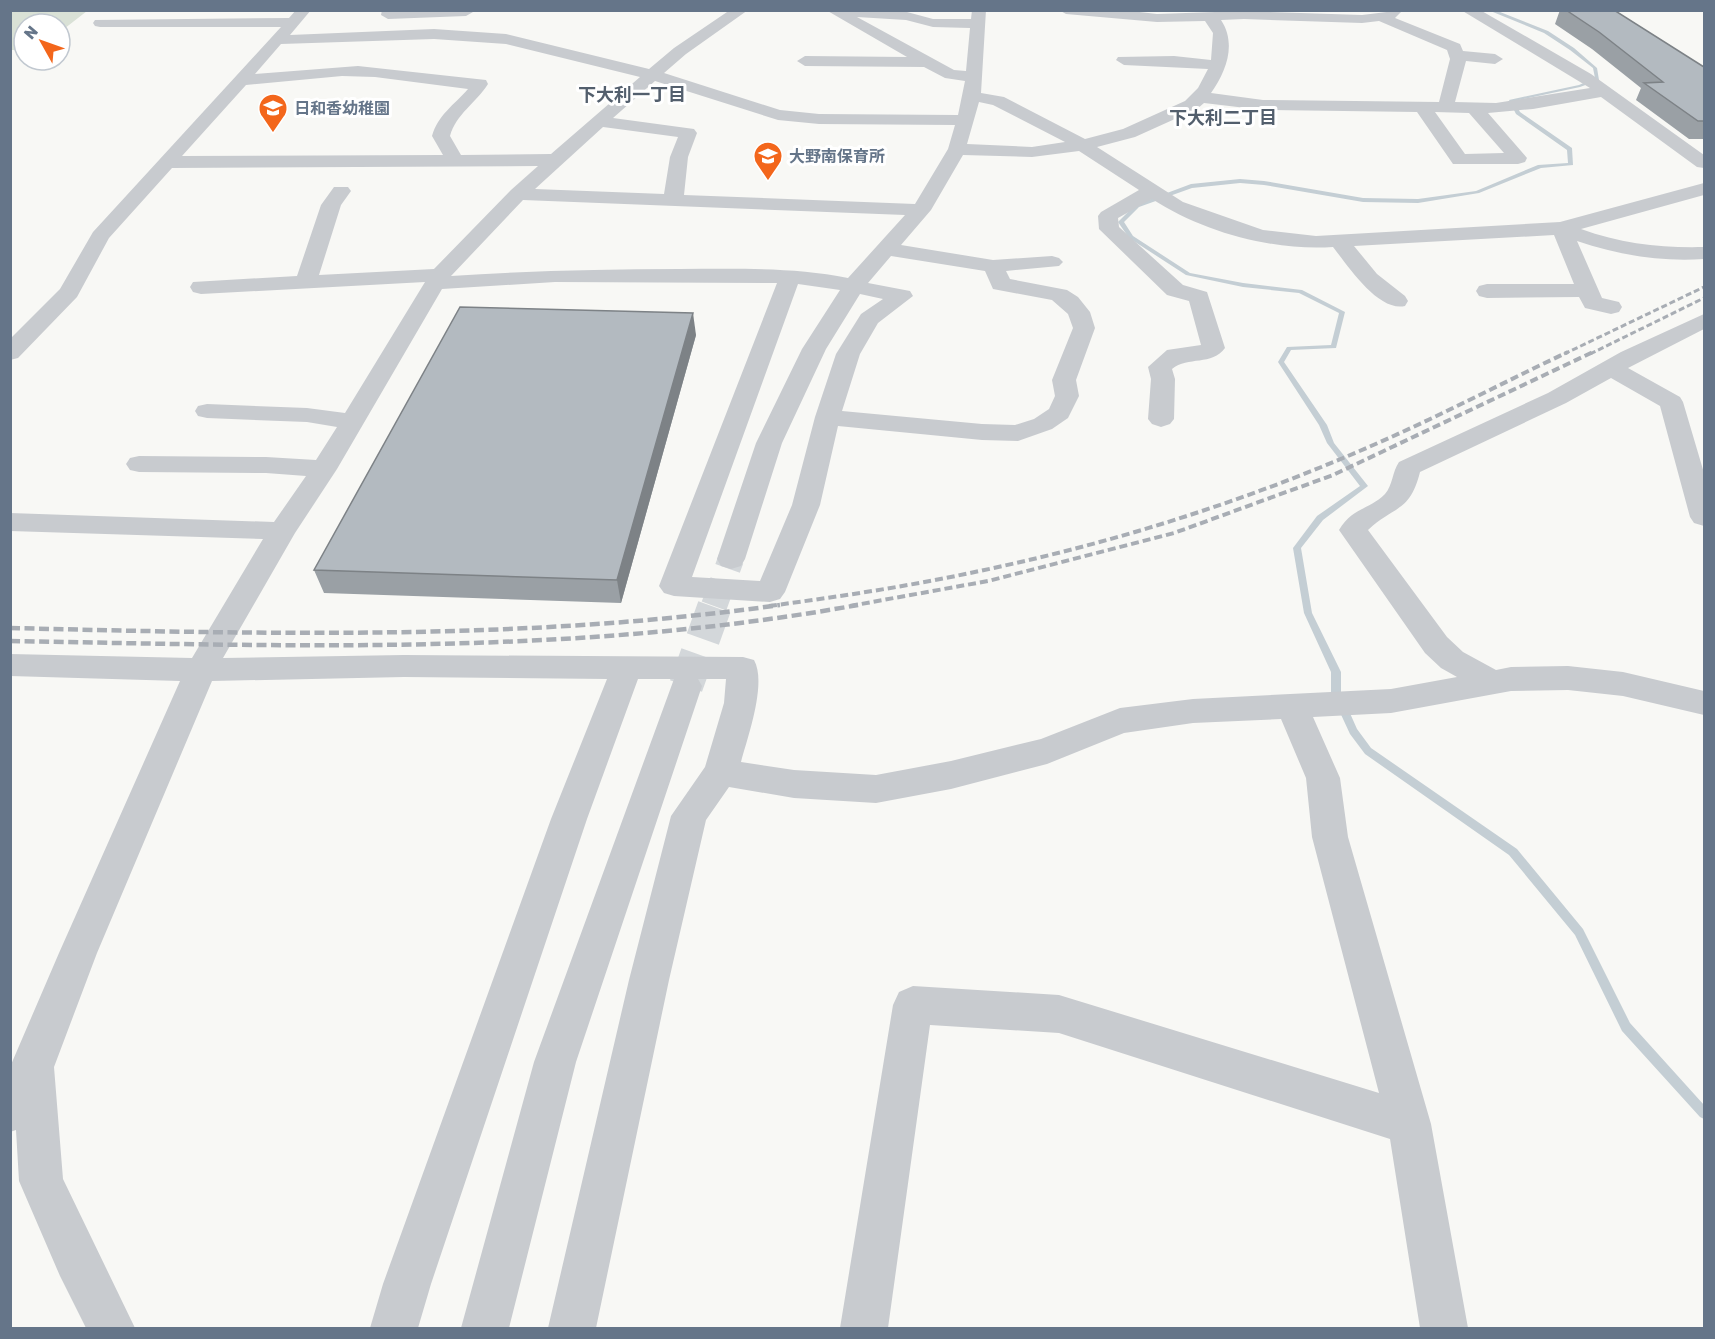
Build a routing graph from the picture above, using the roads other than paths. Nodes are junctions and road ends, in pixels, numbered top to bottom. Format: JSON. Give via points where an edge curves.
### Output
{"nodes":[{"id":1,"x":390,"y":10,"type":"edge"},
{"id":2,"x":741,"y":10,"type":"edge"},
{"id":3,"x":1066,"y":10,"type":"edge"},
{"id":4,"x":1396,"y":10,"type":"edge"},
{"id":5,"x":1468,"y":10,"type":"edge"},
{"id":6,"x":466,"y":11,"type":"edge"},
{"id":7,"x":834,"y":11,"type":"edge"},
{"id":8,"x":1205,"y":13,"type":"edge"},
{"id":9,"x":299,"y":16,"type":"edge"},
{"id":10,"x":979,"y":17,"type":"edge"},
{"id":11,"x":1381,"y":17,"type":"junction"},
{"id":12,"x":100,"y":23,"type":"dead end"},
{"id":13,"x":459,"y":35,"type":"junction"},
{"id":14,"x":277,"y":40,"type":"junction"},
{"id":15,"x":333,"y":40,"type":"junction"},
{"id":16,"x":1457,"y":55,"type":"junction"},
{"id":17,"x":1495,"y":58,"type":"dead end"},
{"id":18,"x":1124,"y":60,"type":"dead end"},
{"id":19,"x":805,"y":61,"type":"dead end"},
{"id":20,"x":927,"y":62,"type":"junction"},
{"id":21,"x":319,"y":65,"type":"dead end"},
{"id":22,"x":1217,"y":65,"type":"junction"},
{"id":23,"x":382,"y":74,"type":"junction"},
{"id":24,"x":654,"y":75,"type":"junction"},
{"id":25,"x":974,"y":76,"type":"junction"},
{"id":26,"x":242,"y":80,"type":"junction"},
{"id":27,"x":1603,"y":90,"type":"junction"},
{"id":28,"x":367,"y":92,"type":"dead end"},
{"id":29,"x":972,"y":96,"type":"junction"},
{"id":30,"x":1200,"y":97,"type":"junction"},
{"id":31,"x":1422,"y":107,"type":"junction"},
{"id":32,"x":1443,"y":108,"type":"junction"},
{"id":33,"x":1474,"y":108,"type":"junction"},
{"id":34,"x":967,"y":120,"type":"junction"},
{"id":35,"x":599,"y":121,"type":"junction"},
{"id":36,"x":1083,"y":145,"type":"junction"},
{"id":37,"x":957,"y":149,"type":"junction"},
{"id":38,"x":556,"y":160,"type":"junction"},
{"id":39,"x":454,"y":161,"type":"junction"},
{"id":40,"x":166,"y":162,"type":"junction"},
{"id":41,"x":1704,"y":163,"type":"edge"},
{"id":42,"x":1704,"y":189,"type":"edge"},
{"id":43,"x":1154,"y":190,"type":"junction"},
{"id":44,"x":341,"y":191,"type":"dead end"},
{"id":45,"x":518,"y":194,"type":"junction"},
{"id":46,"x":673,"y":201,"type":"junction"},
{"id":47,"x":921,"y":210,"type":"junction"},
{"id":48,"x":1561,"y":228,"type":"junction"},
{"id":49,"x":1339,"y":241,"type":"junction"},
{"id":50,"x":888,"y":249,"type":"junction"},
{"id":51,"x":1704,"y":253,"type":"edge"},
{"id":52,"x":1052,"y":262,"type":"dead end"},
{"id":53,"x":993,"y":266,"type":"junction"},
{"id":54,"x":790,"y":276,"type":"junction"},
{"id":55,"x":438,"y":279,"type":"junction"},
{"id":56,"x":306,"y":281,"type":"junction"},
{"id":57,"x":855,"y":285,"type":"junction"},
{"id":58,"x":201,"y":287,"type":"dead end"},
{"id":59,"x":1589,"y":290,"type":"junction"},
{"id":60,"x":1487,"y":291,"type":"dead end"},
{"id":61,"x":1397,"y":301,"type":"dead end"},
{"id":62,"x":1611,"y":307,"type":"dead end"},
{"id":63,"x":1704,"y":321,"type":"edge"},
{"id":64,"x":10,"y":326,"type":"edge"},
{"id":65,"x":37,"y":326,"type":"junction"},
{"id":66,"x":10,"y":353,"type":"edge"},
{"id":67,"x":1611,"y":368,"type":"junction"},
{"id":68,"x":207,"y":411,"type":"dead end"},
{"id":69,"x":828,"y":417,"type":"junction"},
{"id":70,"x":1161,"y":419,"type":"dead end"},
{"id":71,"x":350,"y":421,"type":"junction"},
{"id":72,"x":139,"y":464,"type":"dead end"},
{"id":73,"x":324,"y":469,"type":"junction"},
{"id":74,"x":1704,"y":517,"type":"edge"},
{"id":75,"x":10,"y":522,"type":"edge"},
{"id":76,"x":282,"y":531,"type":"junction"},
{"id":77,"x":731,"y":559,"type":"tunnel mouth"},
{"id":78,"x":10,"y":665,"type":"edge"},
{"id":79,"x":627,"y":667,"type":"junction"},
{"id":80,"x":201,"y":670,"type":"junction"},
{"id":81,"x":1493,"y":683,"type":"junction"},
{"id":82,"x":686,"y":686,"type":"tunnel mouth"},
{"id":83,"x":1704,"y":703,"type":"edge"},
{"id":84,"x":1292,"y":706,"type":"junction"},
{"id":85,"x":721,"y":772,"type":"junction"},
{"id":86,"x":33,"y":1067,"type":"junction"},
{"id":87,"x":10,"y":1111,"type":"edge"},
{"id":88,"x":1409,"y":1124,"type":"junction"},
{"id":89,"x":111,"y":1329,"type":"edge"},
{"id":90,"x":394,"y":1329,"type":"edge"},
{"id":91,"x":485,"y":1329,"type":"edge"},
{"id":92,"x":572,"y":1329,"type":"edge"},
{"id":93,"x":864,"y":1329,"type":"edge"},
{"id":94,"x":1444,"y":1329,"type":"edge"}],
"edges":[{"from":1,"to":6,"type":"street","via":[[388,15]]},
{"from":2,"to":24,"type":"street","via":[[680,51]]},
{"from":3,"to":8,"type":"street","via":[[1157,18]]},
{"from":4,"to":11,"type":"street"},
{"from":5,"to":27,"type":"street"},
{"from":6,"to":13,"type":"street"},
{"from":7,"to":10,"type":"street","via":[[907,16],[933,23]]},
{"from":7,"to":20,"type":"street"},
{"from":8,"to":11,"type":"street","via":[[1333,20]]},
{"from":8,"to":22,"type":"street","via":[[1217,24],[1221,37]]},
{"from":9,"to":12,"type":"street"},
{"from":9,"to":14,"type":"street"},
{"from":10,"to":25,"type":"street"},
{"from":11,"to":16,"type":"street","via":[[1454,47]]},
{"from":13,"to":15,"type":"street"},
{"from":13,"to":24,"type":"street","via":[[521,41]]},
{"from":14,"to":15,"type":"street"},
{"from":14,"to":26,"type":"street"},
{"from":15,"to":21,"type":"street"},
{"from":16,"to":17,"type":"street"},
{"from":16,"to":32,"type":"street"},
{"from":18,"to":22,"type":"street"},
{"from":19,"to":20,"type":"street"},
{"from":20,"to":25,"type":"street","via":[[951,75]]},
{"from":22,"to":30,"type":"street","via":[[1212,81]]},
{"from":23,"to":26,"type":"street","via":[[338,72]]},
{"from":23,"to":28,"type":"street"},
{"from":23,"to":39,"type":"street","via":[[480,84],[442,125],[441,136]]},
{"from":24,"to":34,"type":"street","via":[[778,115]]},
{"from":24,"to":35,"type":"street"},
{"from":25,"to":29,"type":"street"},
{"from":26,"to":40,"type":"street"},
{"from":27,"to":33,"type":"street","via":[[1523,106]]},
{"from":27,"to":41,"type":"street"},
{"from":29,"to":34,"type":"street"},
{"from":29,"to":36,"type":"street","via":[[998,101]]},
{"from":30,"to":31,"type":"street","via":[[1263,105]]},
{"from":30,"to":36,"type":"street","via":[[1191,105],[1129,133]]},
{"from":31,"to":32,"type":"street"},
{"from":31,"to":33,"type":"street","via":[[1460,160],[1518,158]]},
{"from":32,"to":33,"type":"street"},
{"from":34,"to":37,"type":"street"},
{"from":35,"to":38,"type":"street"},
{"from":35,"to":46,"type":"street","via":[[688,133],[679,157]]},
{"from":36,"to":37,"type":"street","via":[[1032,152]]},
{"from":36,"to":43,"type":"street"},
{"from":37,"to":47,"type":"street"},
{"from":38,"to":39,"type":"street"},
{"from":38,"to":45,"type":"street"},
{"from":39,"to":40,"type":"street"},
{"from":40,"to":65,"type":"street","via":[[100,236],[69,292]]},
{"from":42,"to":48,"type":"street"},
{"from":43,"to":49,"type":"street","via":[[1176,206],[1236,229],[1296,240]]},
{"from":43,"to":70,"type":"street","via":[[1108,216],[1109,229],[1175,290],[1199,297],[1213,348],[1204,353],[1175,355],[1160,367]]},
{"from":44,"to":56,"type":"street","via":[[331,205]]},
{"from":45,"to":46,"type":"street"},
{"from":45,"to":55,"type":"street"},
{"from":46,"to":47,"type":"street"},
{"from":47,"to":50,"type":"street"},
{"from":48,"to":49,"type":"street"},
{"from":48,"to":51,"type":"street","via":[[1596,242],[1636,251]]},
{"from":48,"to":59,"type":"street"},
{"from":49,"to":61,"type":"street","via":[[1369,279]]},
{"from":50,"to":53,"type":"street"},
{"from":50,"to":57,"type":"street"},
{"from":52,"to":53,"type":"street"},
{"from":53,"to":69,"type":"street","via":[[1001,284],[1059,295],[1078,312],[1084,328],[1064,380],[1067,396],[1059,413],[1018,433]]},
{"from":54,"to":55,"type":"street"},
{"from":54,"to":57,"type":"street"},
{"from":54,"to":69,"type":"street","via":[[674,586],[770,592],[806,505]]},
{"from":55,"to":56,"type":"street"},
{"from":55,"to":71,"type":"street"},
{"from":56,"to":58,"type":"street"},
{"from":57,"to":69,"type":"street","via":[[902,296],[869,320],[848,354]]},
{"from":57,"to":77,"type":"street","via":[[814,350],[770,443]]},
{"from":59,"to":60,"type":"street"},
{"from":59,"to":62,"type":"street","via":[[1593,303]]},
{"from":63,"to":67,"type":"street"},
{"from":64,"to":65,"type":"street"},
{"from":65,"to":66,"type":"street"},
{"from":67,"to":74,"type":"street","via":[[1671,402]]},
{"from":67,"to":81,"type":"street","via":[[1557,398],[1408,468],[1402,490],[1394,500],[1360,519],[1353,530],[1436,645],[1452,660]]},
{"from":68,"to":71,"type":"street"},
{"from":71,"to":73,"type":"street"},
{"from":72,"to":73,"type":"street"},
{"from":73,"to":76,"type":"street"},
{"from":75,"to":76,"type":"street"},
{"from":76,"to":80,"type":"street"},
{"from":78,"to":80,"type":"street"},
{"from":79,"to":80,"type":"street"},
{"from":79,"to":85,"type":"street","via":[[743,668],[740,703]]},
{"from":79,"to":90,"type":"street","via":[[569,819]]},
{"from":80,"to":86,"type":"street"},
{"from":81,"to":83,"type":"street","via":[[1568,678],[1623,684]]},
{"from":81,"to":84,"type":"street","via":[[1391,701]]},
{"from":82,"to":91,"type":"street","via":[[555,1062]]},
{"from":84,"to":85,"type":"street","via":[[1193,711],[1120,721],[1047,751],[876,789]]},
{"from":84,"to":88,"type":"street","via":[[1323,778],[1330,837]]},
{"from":85,"to":92,"type":"street","via":[[689,816]]},
{"from":86,"to":87,"type":"street"},
{"from":86,"to":89,"type":"street","via":[[41,1181]]},
{"from":88,"to":93,"type":"street","via":[[1059,1014],[913,1005]]},
{"from":88,"to":94,"type":"street"}]}
